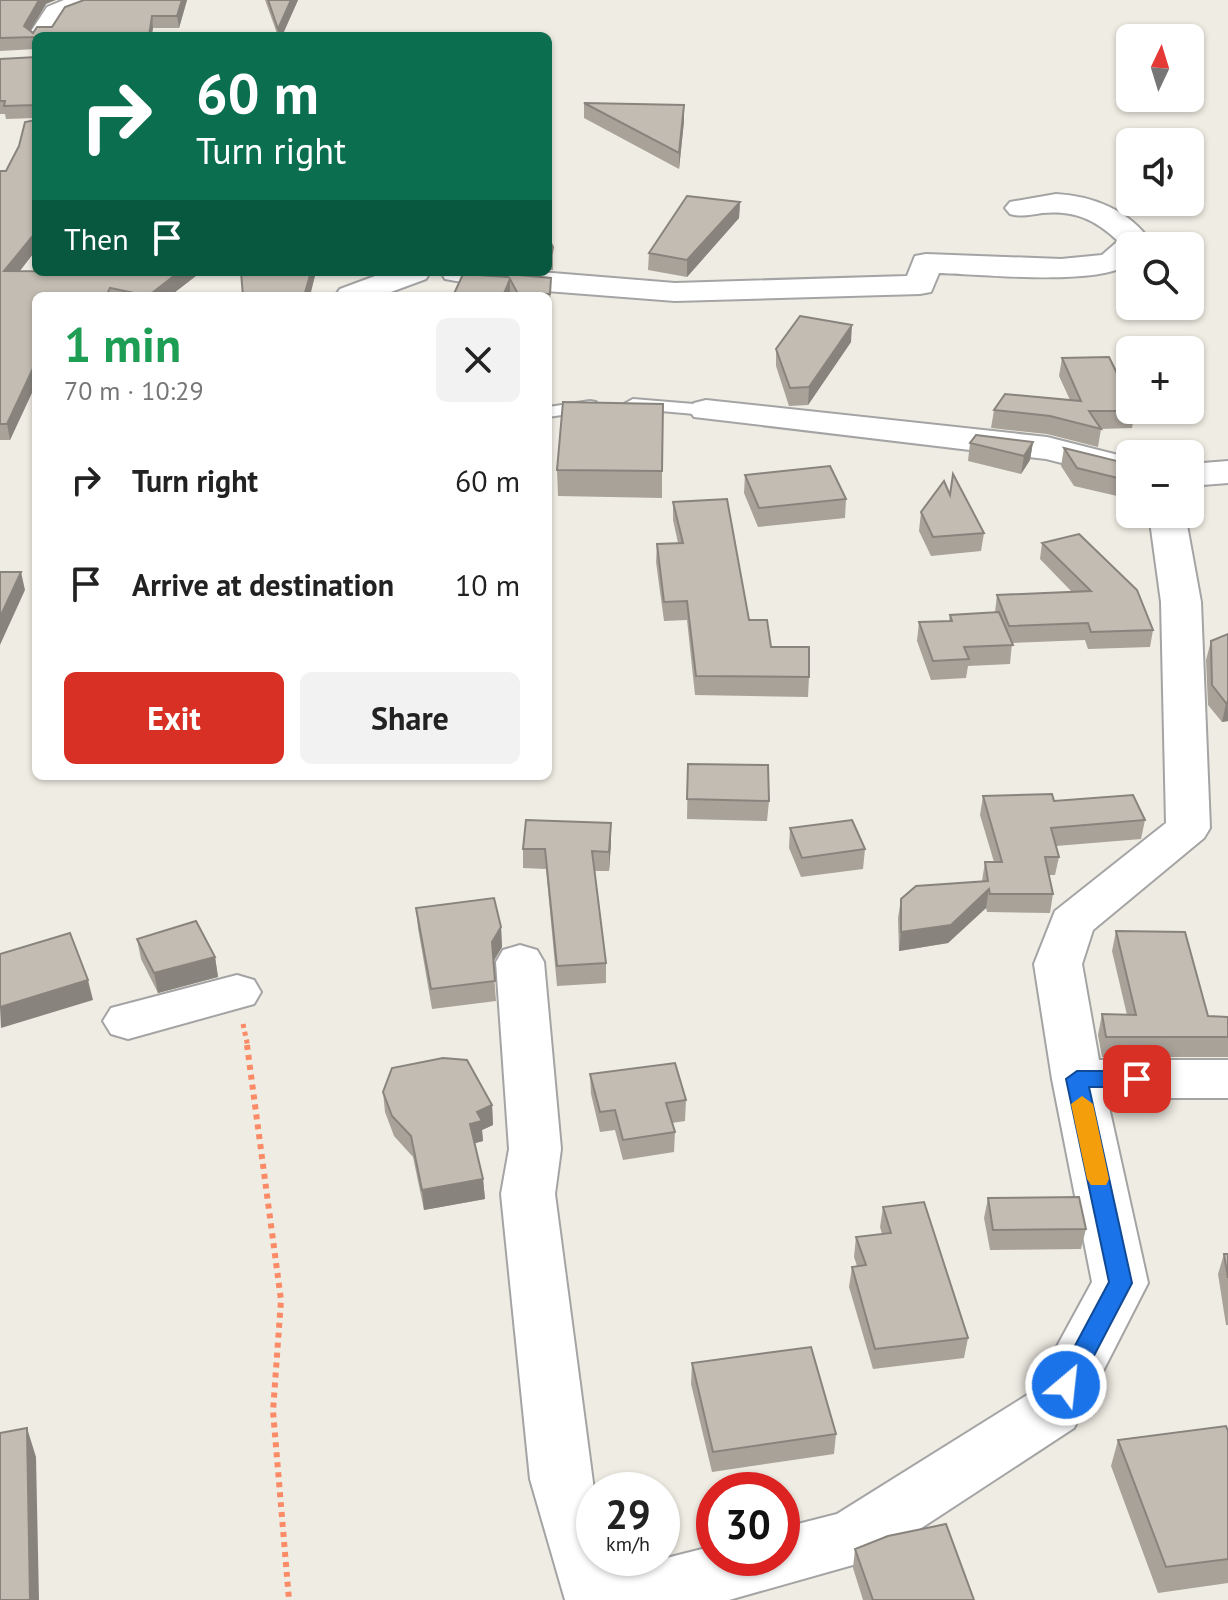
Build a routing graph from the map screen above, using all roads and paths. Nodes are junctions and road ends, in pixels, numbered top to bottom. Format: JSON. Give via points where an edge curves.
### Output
{"nodes":[{"id":1,"x":86,"y":0,"type":"edge"},
{"id":2,"x":44,"y":32,"type":"edge"},
{"id":3,"x":1020,"y":208,"type":"dead end"},
{"id":4,"x":1126,"y":232,"type":"edge"},
{"id":5,"x":1116,"y":259,"type":"edge"},
{"id":6,"x":404,"y":276,"type":"edge"},
{"id":7,"x":478,"y":276,"type":"edge"},
{"id":8,"x":362,"y":292,"type":"edge"},
{"id":9,"x":706,"y":410,"type":"joint"},
{"id":10,"x":552,"y":411,"type":"edge"},
{"id":11,"x":1116,"y":465,"type":"edge"},
{"id":12,"x":1228,"y":472,"type":"edge"},
{"id":13,"x":1204,"y":474,"type":"edge"},
{"id":14,"x":1169,"y":528,"type":"edge"},
{"id":15,"x":520,"y":962,"type":"dead end"},
{"id":16,"x":237,"y":992,"type":"joint"},
{"id":17,"x":128,"y":1021,"type":"dead end"},
{"id":18,"x":1077,"y":1079,"type":"junction"},
{"id":19,"x":1228,"y":1079,"type":"edge"},
{"id":20,"x":800,"y":1553,"type":"edge"},
{"id":21,"x":712,"y":1576,"type":"edge"},
{"id":22,"x":289,"y":1600,"type":"edge"},
{"id":23,"x":597,"y":1600,"type":"edge"},
{"id":24,"x":619,"y":1600,"type":"edge"}],
"edges":[{"from":1,"to":2,"type":"street","via":[[56,12]]},
{"from":3,"to":4,"type":"street","via":[[1057,200],[1110,215]]},
{"from":5,"to":7,"type":"street","via":[[1061,268],[926,263],[920,285],[675,292]]},
{"from":6,"to":8,"type":"street"},
{"from":9,"to":10,"type":"lane","via":[[613,403]]},
{"from":9,"to":11,"type":"street","via":[[1047,448]]},
{"from":12,"to":13,"type":"street"},
{"from":14,"to":18,"type":"street","via":[[1181,602],[1188,828],[1072,922],[1058,964]]},
{"from":15,"to":23,"type":"street","via":[[535,1149],[528,1194],[560,1479]]},
{"from":16,"to":17,"type":"street"},
{"from":16,"to":22,"type":"path","via":[[255,1083],[281,1300],[273,1411]]},
{"from":18,"to":19,"type":"street"},
{"from":18,"to":20,"type":"street","via":[[1120,1283],[1053,1410],[852,1539]]},
{"from":21,"to":24,"type":"street"}]}
